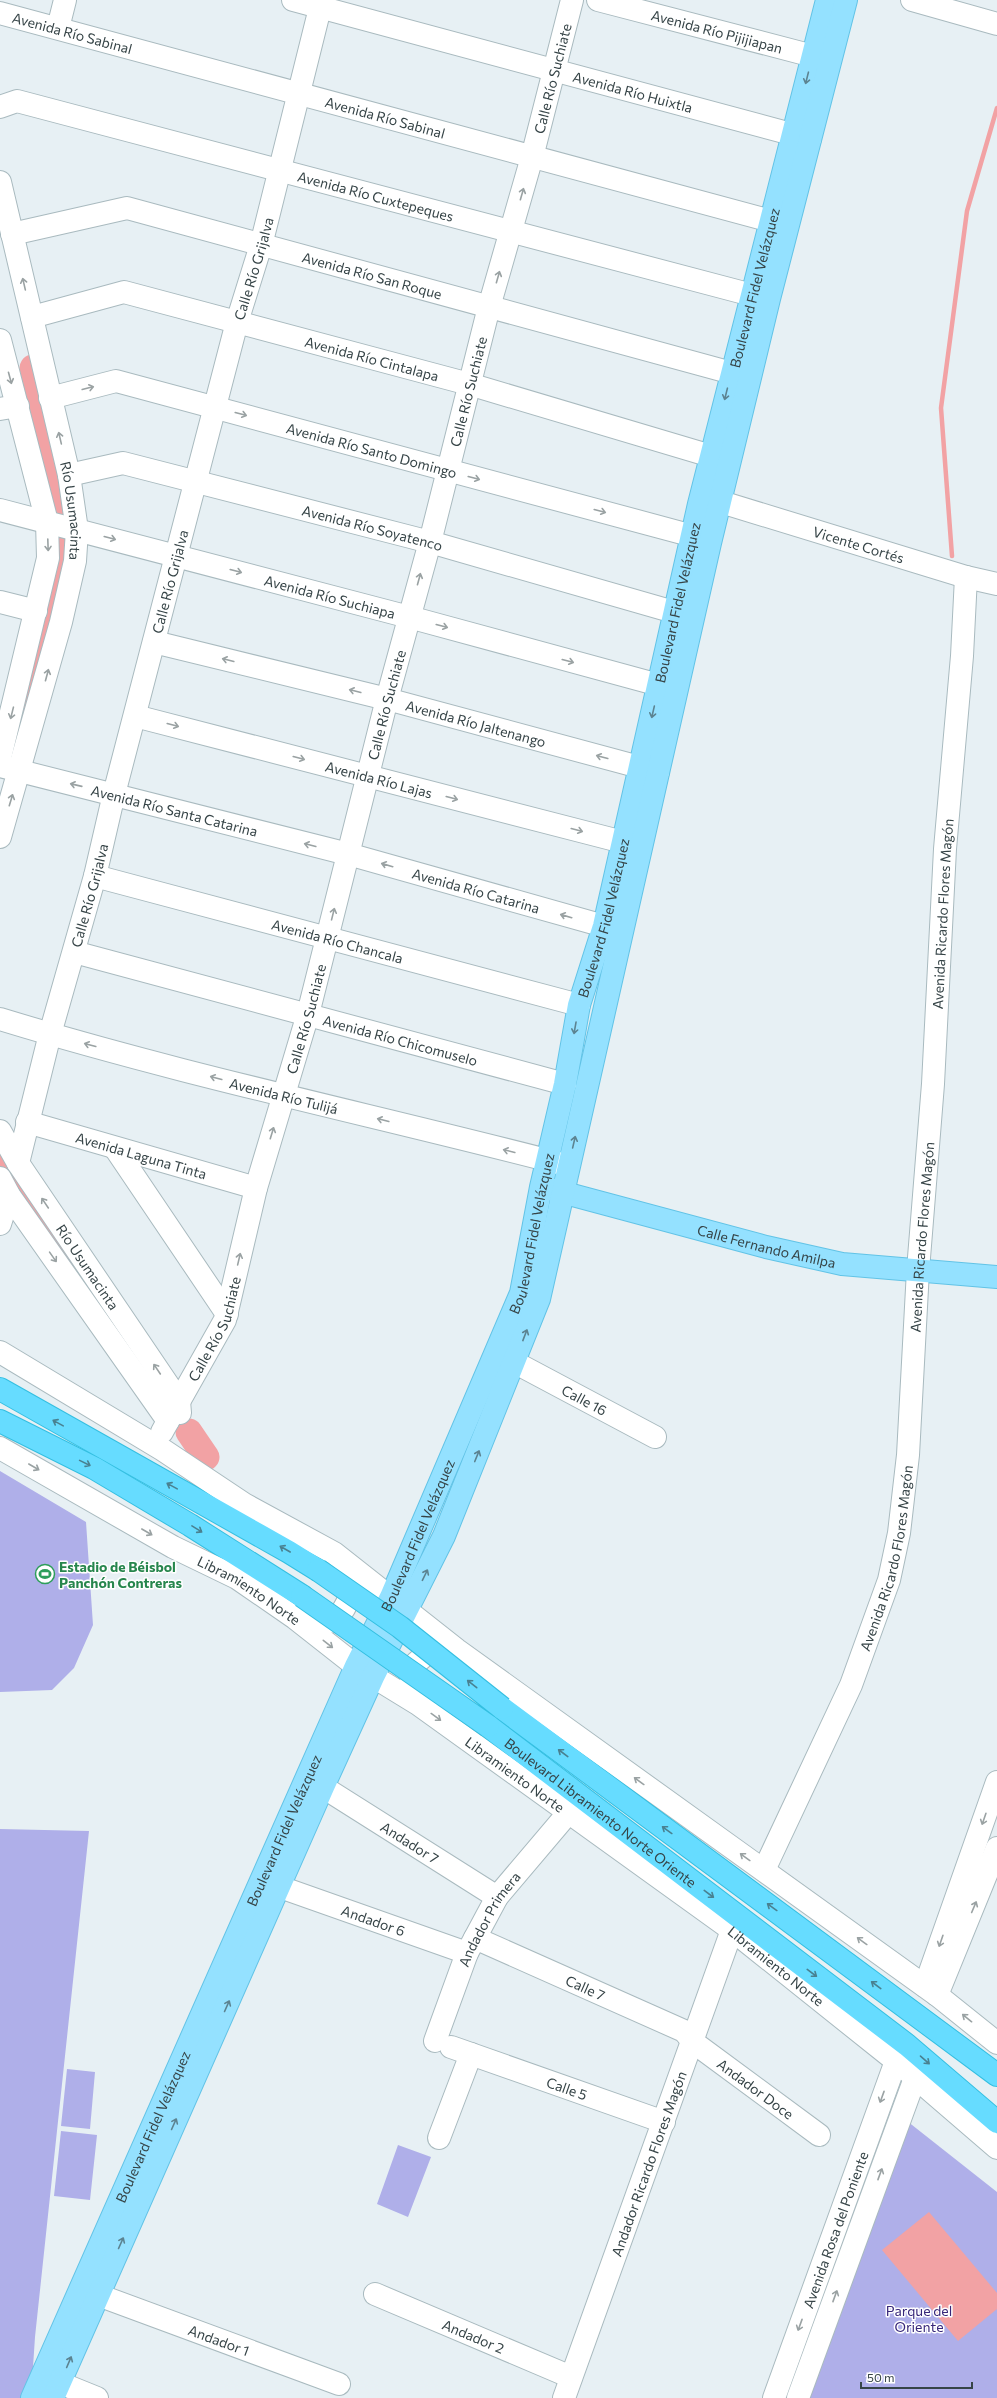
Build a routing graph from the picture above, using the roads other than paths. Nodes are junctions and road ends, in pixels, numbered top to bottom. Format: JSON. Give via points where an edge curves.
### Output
{"nodes":[{"id":1,"x":65,"y":0,"type":"edge"},
{"id":2,"x":293,"y":0,"type":"edge"},
{"id":3,"x":572,"y":0,"type":"edge"},
{"id":4,"x":598,"y":0,"type":"edge"},
{"id":5,"x":827,"y":0,"type":"edge"},
{"id":6,"x":846,"y":0,"type":"edge"},
{"id":7,"x":912,"y":0,"type":"edge"},
{"id":8,"x":321,"y":4,"type":"edge"},
{"id":9,"x":0,"y":13,"type":"edge"},
{"id":10,"x":997,"y":24,"type":"edge"},
{"id":11,"x":58,"y":28,"type":"junction"},
{"id":12,"x":813,"y":56,"type":"junction"},
{"id":13,"x":554,"y":70,"type":"junction"},
{"id":14,"x":297,"y":93,"type":"junction"},
{"id":15,"x":0,"y":107,"type":"edge"},
{"id":16,"x":802,"y":136,"type":"junction"},
{"id":17,"x":532,"y":157,"type":"junction"},
{"id":18,"x":280,"y":171,"type":"junction"},
{"id":19,"x":0,"y":182,"type":"edge"},
{"id":20,"x":771,"y":221,"type":"junction"},
{"id":21,"x":511,"y":231,"type":"junction"},
{"id":22,"x":12,"y":234,"type":"junction"},
{"id":23,"x":261,"y":245,"type":"junction"},
{"id":24,"x":752,"y":295,"type":"junction"},
{"id":25,"x":489,"y":307,"type":"junction"},
{"id":26,"x":32,"y":317,"type":"junction"},
{"id":27,"x":237,"y":322,"type":"junction"},
{"id":28,"x":0,"y":340,"type":"edge"},
{"id":29,"x":732,"y":373,"type":"junction"},
{"id":30,"x":469,"y":384,"type":"junction"},
{"id":31,"x":50,"y":398,"type":"junction"},
{"id":32,"x":215,"y":407,"type":"junction"},
{"id":33,"x":9,"y":408,"type":"edge"},
{"id":34,"x":711,"y":456,"type":"junction"},
{"id":35,"x":447,"y":471,"type":"junction"},
{"id":36,"x":69,"y":475,"type":"junction"},
{"id":37,"x":196,"y":482,"type":"junction"},
{"id":38,"x":721,"y":502,"type":"junction"},
{"id":39,"x":0,"y":510,"type":"edge"},
{"id":40,"x":64,"y":526,"type":"junction"},
{"id":41,"x":692,"y":536,"type":"junction"},
{"id":42,"x":430,"y":542,"type":"junction"},
{"id":43,"x":175,"y":555,"type":"junction"},
{"id":44,"x":966,"y":577,"type":"junction"},
{"id":45,"x":997,"y":584,"type":"edge"},
{"id":46,"x":0,"y":602,"type":"edge"},
{"id":47,"x":36,"y":611,"type":"junction"},
{"id":48,"x":674,"y":612,"type":"junction"},
{"id":49,"x":409,"y":617,"type":"junction"},
{"id":50,"x":154,"y":642,"type":"junction"},
{"id":51,"x":10,"y":683,"type":"edge"},
{"id":52,"x":659,"y":685,"type":"junction"},
{"id":53,"x":386,"y":699,"type":"junction"},
{"id":54,"x":135,"y":716,"type":"junction"},
{"id":55,"x":0,"y":758,"type":"edge"},
{"id":56,"x":10,"y":769,"type":"edge"},
{"id":57,"x":649,"y":769,"type":"junction"},
{"id":58,"x":367,"y":776,"type":"junction"},
{"id":59,"x":114,"y":794,"type":"junction"},
{"id":60,"x":0,"y":837,"type":"edge"},
{"id":61,"x":623,"y":842,"type":"junction"},
{"id":62,"x":348,"y":854,"type":"junction"},
{"id":63,"x":96,"y":876,"type":"junction"},
{"id":64,"x":604,"y":926,"type":"junction"},
{"id":65,"x":327,"y":938,"type":"junction"},
{"id":66,"x":74,"y":952,"type":"junction"},
{"id":67,"x":579,"y":1005,"type":"junction"},
{"id":68,"x":308,"y":1014,"type":"junction"},
{"id":69,"x":0,"y":1019,"type":"edge"},
{"id":70,"x":50,"y":1034,"type":"junction"},
{"id":71,"x":565,"y":1084,"type":"junction"},
{"id":72,"x":284,"y":1096,"type":"junction"},
{"id":73,"x":27,"y":1122,"type":"junction"},
{"id":74,"x":0,"y":1131,"type":"edge"},
{"id":75,"x":115,"y":1148,"type":"junction"},
{"id":76,"x":547,"y":1160,"type":"junction"},
{"id":77,"x":18,"y":1163,"type":"junction"},
{"id":78,"x":568,"y":1166,"type":"junction"},
{"id":79,"x":5,"y":1186,"type":"edge"},
{"id":80,"x":541,"y":1187,"type":"junction"},
{"id":81,"x":256,"y":1188,"type":"junction"},
{"id":82,"x":563,"y":1192,"type":"junction"},
{"id":83,"x":0,"y":1224,"type":"edge"},
{"id":84,"x":918,"y":1270,"type":"junction"},
{"id":85,"x":997,"y":1277,"type":"edge"},
{"id":86,"x":227,"y":1314,"type":"junction"},
{"id":87,"x":0,"y":1352,"type":"edge"},
{"id":88,"x":514,"y":1362,"type":"junction"},
{"id":89,"x":0,"y":1389,"type":"edge"},
{"id":90,"x":179,"y":1401,"type":"junction"},
{"id":91,"x":0,"y":1421,"type":"edge"},
{"id":92,"x":168,"y":1421,"type":"junction"},
{"id":93,"x":655,"y":1437,"type":"dead end"},
{"id":94,"x":0,"y":1448,"type":"edge"},
{"id":95,"x":159,"y":1448,"type":"junction"},
{"id":96,"x":334,"y":1553,"type":"junction"},
{"id":97,"x":302,"y":1596,"type":"joint"},
{"id":98,"x":391,"y":1597,"type":"junction"},
{"id":99,"x":408,"y":1610,"type":"junction"},
{"id":100,"x":295,"y":1618,"type":"junction"},
{"id":101,"x":457,"y":1650,"type":"junction"},
{"id":102,"x":365,"y":1671,"type":"junction"},
{"id":103,"x":418,"y":1704,"type":"junction"},
{"id":104,"x":997,"y":1782,"type":"edge"},
{"id":105,"x":323,"y":1787,"type":"junction"},
{"id":106,"x":569,"y":1812,"type":"junction"},
{"id":107,"x":997,"y":1848,"type":"edge"},
{"id":108,"x":764,"y":1870,"type":"junction"},
{"id":109,"x":280,"y":1887,"type":"junction"},
{"id":110,"x":497,"y":1897,"type":"junction"},
{"id":111,"x":732,"y":1930,"type":"junction"},
{"id":112,"x":471,"y":1946,"type":"junction"},
{"id":113,"x":931,"y":1991,"type":"junction"},
{"id":114,"x":693,"y":2042,"type":"junction"},
{"id":115,"x":997,"y":2043,"type":"edge"},
{"id":116,"x":443,"y":2044,"type":"joint"},
{"id":117,"x":471,"y":2054,"type":"junction"},
{"id":118,"x":896,"y":2061,"type":"junction"},
{"id":119,"x":997,"y":2075,"type":"edge"},
{"id":120,"x":915,"y":2078,"type":"junction"},
{"id":121,"x":664,"y":2122,"type":"junction"},
{"id":122,"x":997,"y":2122,"type":"edge"},
{"id":123,"x":819,"y":2135,"type":"dead end"},
{"id":124,"x":440,"y":2138,"type":"dead end"},
{"id":125,"x":997,"y":2148,"type":"edge"},
{"id":126,"x":375,"y":2294,"type":"dead end"},
{"id":127,"x":98,"y":2295,"type":"junction"},
{"id":128,"x":571,"y":2377,"type":"junction"},
{"id":129,"x":339,"y":2384,"type":"dead end"},
{"id":130,"x":56,"y":2390,"type":"edge"},
{"id":131,"x":32,"y":2398,"type":"edge"},
{"id":132,"x":97,"y":2398,"type":"edge"},
{"id":133,"x":564,"y":2398,"type":"edge"},
{"id":134,"x":774,"y":2398,"type":"edge"},
{"id":135,"x":798,"y":2398,"type":"edge"}],
"edges":[{"from":1,"to":11,"type":"street"},
{"from":2,"to":8,"type":"street","name":"Avenida Río Huixtla"},
{"from":3,"to":13,"type":"street","name":"Calle Río Suchiate"},
{"from":4,"to":12,"type":"street","name":"Avenida Río Pijijiapan"},
{"from":5,"to":12,"type":"main road","name":"Boulevard Fidel Velázquez"},
{"from":6,"to":16,"type":"main road","name":"Boulevard Fidel Velázquez"},
{"from":7,"to":10,"type":"street"},
{"from":8,"to":13,"type":"street","name":"Avenida Río Huixtla"},
{"from":8,"to":14,"type":"street","name":"Calle Río Grijalva"},
{"from":9,"to":11,"type":"street","name":"Avenida Río Sabinal"},
{"from":11,"to":14,"type":"street","name":"Avenida Río Sabinal"},
{"from":12,"to":16,"type":"main road","name":"Boulevard Fidel Velázquez","one_way":true},
{"from":13,"to":16,"type":"street","name":"Avenida Río Huixtla"},
{"from":13,"to":17,"type":"street","name":"Calle Río Suchiate"},
{"from":14,"to":17,"type":"street","name":"Avenida Río Sabinal"},
{"from":14,"to":18,"type":"street","name":"Calle Río Grijalva"},
{"from":15,"to":18,"type":"street","name":"Avenida Río Cuxtepeques","via":[[17,102]]},
{"from":16,"to":20,"type":"main road","name":"Boulevard Fidel Velázquez"},
{"from":16,"to":38,"type":"main road","name":"Boulevard Fidel Velázquez","via":[[769,299]]},
{"from":17,"to":20,"type":"street","name":"Avenida Río Sabinal"},
{"from":21,"to":17,"type":"street","name":"Calle Río Suchiate","one_way":true},
{"from":18,"to":21,"type":"street","name":"Avenida Río Cuxtepeques"},
{"from":18,"to":23,"type":"street","name":"Calle Río Grijalva"},
{"from":19,"to":22,"type":"street","name":"Río Usumacinta"},
{"from":20,"to":24,"type":"main road","name":"Boulevard Fidel Velázquez"},
{"from":21,"to":24,"type":"street","name":"Avenida Río Cuxtepeques"},
{"from":25,"to":21,"type":"street","name":"Calle Río Suchiate","one_way":true},
{"from":22,"to":23,"type":"street","name":"Avenida Río San Roque","via":[[127,208]]},
{"from":26,"to":22,"type":"street","name":"Río Usumacinta","one_way":true},
{"from":23,"to":25,"type":"street","name":"Avenida Río San Roque"},
{"from":23,"to":27,"type":"street","name":"Calle Río Grijalva"},
{"from":24,"to":29,"type":"main road","name":"Boulevard Fidel Velázquez"},
{"from":25,"to":29,"type":"street","name":"Avenida Río San Roque"},
{"from":25,"to":30,"type":"street","name":"Calle Río Suchiate"},
{"from":26,"to":27,"type":"street","name":"Avenida Río Cintalapa","via":[[124,292]]},
{"from":26,"to":31,"type":"street","name":"Río Usumacinta"},
{"from":27,"to":30,"type":"street","name":"Avenida Río Cintalapa"},
{"from":27,"to":32,"type":"street","name":"Calle Río Grijalva"},
{"from":28,"to":33,"type":"street","name":"Río Usumacinta","one_way":true},
{"from":29,"to":34,"type":"main road","name":"Boulevard Fidel Velázquez","one_way":true},
{"from":30,"to":34,"type":"street","name":"Avenida Río Cintalapa"},
{"from":30,"to":35,"type":"street","name":"Calle Río Suchiate"},
{"from":31,"to":32,"type":"street","name":"Avenida Río Santo Domingo","one_way":true,"via":[[116,381]]},
{"from":36,"to":31,"type":"street","name":"Río Usumacinta","one_way":true},
{"from":32,"to":35,"type":"street","name":"Avenida Río Santo Domingo","one_way":true},
{"from":32,"to":37,"type":"street","name":"Calle Río Grijalva"},
{"from":33,"to":40,"type":"street","name":"Río Usumacinta"},
{"from":34,"to":41,"type":"main road","name":"Boulevard Fidel Velázquez"},
{"from":35,"to":41,"type":"street","name":"Avenida Río Santo Domingo","one_way":true},
{"from":35,"to":42,"type":"street","name":"Calle Río Suchiate"},
{"from":36,"to":37,"type":"street","name":"Avenida Río Soyatenco","via":[[124,463]]},
{"from":36,"to":40,"type":"street","name":"Río Usumacinta"},
{"from":37,"to":42,"type":"street","name":"Avenida Río Soyatenco"},
{"from":37,"to":43,"type":"street","name":"Calle Río Grijalva"},
{"from":38,"to":44,"type":"street","name":"Vicente Cortés"},
{"from":38,"to":57,"type":"main road","name":"Boulevard Fidel Velázquez"},
{"from":39,"to":40,"type":"street","name":"Avenida Río Suchiapa"},
{"from":40,"to":43,"type":"street","name":"Avenida Río Suchiapa","one_way":true},
{"from":40,"to":47,"type":"street","name":"Río Usumacinta","one_way":true,"via":[[48,558]]},
{"from":56,"to":40,"type":"street","name":"Río Usumacinta","one_way":true,"via":[[63,614],[75,561]]},
{"from":41,"to":48,"type":"main road","name":"Boulevard Fidel Velázquez"},
{"from":42,"to":48,"type":"street","name":"Avenida Río Soyatenco"},
{"from":49,"to":42,"type":"street","name":"Calle Río Suchiate","one_way":true},
{"from":43,"to":49,"type":"street","name":"Avenida Río Suchiapa","one_way":true},
{"from":43,"to":50,"type":"street","name":"Calle Río Grijalva"},
{"from":44,"to":45,"type":"street","name":"Vicente Cortés"},
{"from":44,"to":84,"type":"street","name":"Avenida Ricardo Flores Magón","via":[[962,656],[945,849],[933,1084]]},
{"from":46,"to":47,"type":"street"},
{"from":47,"to":51,"type":"street","name":"Río Usumacinta"},
{"from":48,"to":52,"type":"main road","name":"Boulevard Fidel Velázquez"},
{"from":49,"to":52,"type":"street","name":"Avenida Río Suchiapa","one_way":true},
{"from":49,"to":53,"type":"street","name":"Calle Río Suchiate"},
{"from":53,"to":50,"type":"street","name":"Avenida Río Jaltenango","one_way":true},
{"from":50,"to":54,"type":"street","name":"Calle Río Grijalva"},
{"from":51,"to":55,"type":"street","name":"Río Usumacinta","one_way":true},
{"from":52,"to":57,"type":"main road","name":"Boulevard Fidel Velázquez","one_way":true},
{"from":57,"to":53,"type":"street","name":"Avenida Río Jaltenango","one_way":true},
{"from":53,"to":58,"type":"street","name":"Calle Río Suchiate"},
{"from":54,"to":58,"type":"street","name":"Avenida Río Lajas","one_way":true},
{"from":54,"to":59,"type":"street","name":"Calle Río Grijalva"},
{"from":59,"to":56,"type":"street","name":"Avenida Río Santa Catarina","one_way":true},
{"from":60,"to":56,"type":"street","name":"Río Usumacinta","one_way":true},
{"from":57,"to":61,"type":"main road","name":"Boulevard Fidel Velázquez"},
{"from":78,"to":57,"type":"main road","name":"Boulevard Fidel Velázquez","one_way":true},
{"from":58,"to":61,"type":"street","name":"Avenida Río Lajas","one_way":true},
{"from":58,"to":62,"type":"street","name":"Calle Río Suchiate"},
{"from":62,"to":59,"type":"street","name":"Avenida Río Santa Catarina","one_way":true},
{"from":59,"to":63,"type":"street","name":"Calle Río Grijalva"},
{"from":61,"to":64,"type":"main road","name":"Boulevard Fidel Velázquez"},
{"from":64,"to":62,"type":"street","name":"Avenida Río Catarina","one_way":true},
{"from":65,"to":62,"type":"street","name":"Calle Río Suchiate","one_way":true},
{"from":63,"to":65,"type":"street","name":"Avenida Río Chancala"},
{"from":63,"to":66,"type":"street","name":"Calle Río Grijalva"},
{"from":64,"to":67,"type":"main road","name":"Boulevard Fidel Velázquez"},
{"from":65,"to":67,"type":"street","name":"Avenida Río Chancala"},
{"from":65,"to":68,"type":"street","name":"Calle Río Suchiate"},
{"from":66,"to":68,"type":"street","name":"Avenida Río Chicomuselo"},
{"from":66,"to":70,"type":"street","name":"Calle Río Grijalva"},
{"from":67,"to":71,"type":"main road","name":"Boulevard Fidel Velázquez","one_way":true},
{"from":68,"to":71,"type":"street","name":"Avenida Río Chicomuselo"},
{"from":68,"to":72,"type":"street","name":"Calle Río Suchiate"},
{"from":69,"to":70,"type":"street","name":"Avenida Río Tulijá"},
{"from":72,"to":70,"type":"street","name":"Avenida Río Tulijá","one_way":true},
{"from":70,"to":73,"type":"street","name":"Calle Río Grijalva"},
{"from":71,"to":76,"type":"main road","name":"Boulevard Fidel Velázquez"},
{"from":76,"to":72,"type":"street","name":"Avenida Río Tulijá","one_way":true},
{"from":81,"to":72,"type":"street","name":"Calle Río Suchiate","one_way":true},
{"from":73,"to":75,"type":"street","name":"Avenida Laguna Tinta"},
{"from":73,"to":77,"type":"street","name":"Calle Río Grijalva"},
{"from":74,"to":77,"type":"street","name":"Río Usumacinta"},
{"from":75,"to":81,"type":"street","name":"Avenida Laguna Tinta"},
{"from":75,"to":86,"type":"street"},
{"from":76,"to":78,"type":"street","name":"Avenida Río Tulijá"},
{"from":76,"to":80,"type":"main road","name":"Boulevard Fidel Velázquez"},
{"from":90,"to":77,"type":"street","name":"Río Usumacinta","one_way":true},
{"from":78,"to":82,"type":"main road","name":"Boulevard Fidel Velázquez"},
{"from":79,"to":83,"type":"street"},
{"from":79,"to":92,"type":"street","name":"Río Usumacinta","one_way":true},
{"from":80,"to":82,"type":"main road","name":"Calle Fernando Amilpa"},
{"from":80,"to":98,"type":"main road","name":"Boulevard Fidel Velázquez","via":[[521,1293]]},
{"from":86,"to":81,"type":"street","name":"Calle Río Suchiate","one_way":true},
{"from":82,"to":84,"type":"main road","name":"Calle Fernando Amilpa","via":[[766,1247],[842,1264]]},
{"from":88,"to":82,"type":"main road","name":"Boulevard Fidel Velázquez","one_way":true,"via":[[539,1299]]},
{"from":84,"to":85,"type":"main road","name":"Calle Fernando Amilpa"},
{"from":84,"to":108,"type":"street","name":"Avenida Ricardo Flores Magón","via":[[908,1455],[899,1533],[889,1580],[851,1686]]},
{"from":86,"to":90,"type":"street","name":"Calle Río Suchiate"},
{"from":87,"to":95,"type":"street"},
{"from":88,"to":93,"type":"street","name":"Calle 16"},
{"from":99,"to":88,"type":"main road","name":"Boulevard Fidel Velázquez","one_way":true,"via":[[444,1536]]},
{"from":119,"to":89,"type":"highway","name":"Boulevard Libramiento Norte Oriente","one_way":true,"bridge":true,"via":[[502,1708],[400,1627],[318,1570]]},
{"from":90,"to":92,"type":"street","name":"Calle Río Suchiate"},
{"from":90,"to":95,"type":"street","name":"Calle Río Suchiate","via":[[181,1412]]},
{"from":91,"to":97,"type":"highway","name":"Libramiento Norte","one_way":true,"via":[[94,1468]]},
{"from":92,"to":95,"type":"street"},
{"from":94,"to":100,"type":"street","name":"Libramiento Norte","one_way":true,"via":[[173,1547],[237,1578]]},
{"from":95,"to":96,"type":"street","via":[[244,1504]]},
{"from":96,"to":98,"type":"street"},
{"from":96,"to":100,"type":"street","via":[[346,1565],[351,1575],[351,1593],[345,1610],[335,1621],[320,1624]]},
{"from":97,"to":122,"type":"highway","name":"Boulevard Libramiento Norte Oriente","one_way":true,"bridge":true,"via":[[488,1726],[894,2036]]},
{"from":98,"to":99,"type":"street"},
{"from":98,"to":102,"type":"main road","name":"Boulevard Fidel Velázquez"},
{"from":99,"to":101,"type":"street"},
{"from":99,"to":102,"type":"main road","name":"Boulevard Fidel Velázquez"},
{"from":100,"to":102,"type":"street","name":"Libramiento Norte","one_way":true},
{"from":101,"to":103,"type":"street","via":[[432,1650],[416,1662],[410,1686]]},
{"from":108,"to":101,"type":"street","one_way":true},
{"from":102,"to":103,"type":"street","name":"Libramiento Norte"},
{"from":102,"to":105,"type":"main road","name":"Boulevard Fidel Velázquez"},
{"from":102,"to":131,"type":"main road","name":"Boulevard Fidel Velázquez"},
{"from":103,"to":106,"type":"street","name":"Libramiento Norte","one_way":true},
{"from":104,"to":113,"type":"street","one_way":true},
{"from":105,"to":109,"type":"main road","name":"Boulevard Fidel Velázquez"},
{"from":105,"to":110,"type":"street","name":"Andador 7"},
{"from":106,"to":110,"type":"street","name":"Andador Primera"},
{"from":106,"to":111,"type":"street","name":"Libramiento Norte"},
{"from":113,"to":107,"type":"street","one_way":true},
{"from":113,"to":108,"type":"street","one_way":true},
{"from":109,"to":112,"type":"street","name":"Andador 6"},
{"from":127,"to":109,"type":"main road","name":"Boulevard Fidel Velázquez","one_way":true},
{"from":110,"to":112,"type":"street","name":"Andador Primera"},
{"from":111,"to":114,"type":"street","name":"Andador Ricardo Flores Magón"},
{"from":111,"to":118,"type":"street","name":"Libramiento Norte"},
{"from":112,"to":114,"type":"street","name":"Calle 7","via":[[684,2032]]},
{"from":112,"to":116,"type":"street","name":"Andador Primera"},
{"from":115,"to":113,"type":"street","one_way":true},
{"from":114,"to":121,"type":"street","name":"Andador Ricardo Flores Magón"},
{"from":114,"to":123,"type":"street","name":"Andador Doce"},
{"from":116,"to":117,"type":"street","name":"Calle 5"},
{"from":117,"to":121,"type":"street","name":"Calle 5"},
{"from":117,"to":124,"type":"street"},
{"from":118,"to":120,"type":"street","name":"Libramiento Norte"},
{"from":118,"to":134,"type":"street","name":"Avenida Rosa del Poniente","one_way":true},
{"from":120,"to":125,"type":"street","name":"Libramiento Norte"},
{"from":135,"to":120,"type":"street","name":"Avenida Rosa del Poniente","one_way":true},
{"from":121,"to":128,"type":"street","name":"Andador Ricardo Flores Magón"},
{"from":126,"to":128,"type":"street","name":"Andador 2"},
{"from":127,"to":129,"type":"street","name":"Andador 1"},
{"from":130,"to":127,"type":"main road","name":"Boulevard Fidel Velázquez","one_way":true},
{"from":128,"to":133,"type":"street","name":"Andador Ricardo Flores Magón"},
{"from":130,"to":132,"type":"street"}]}
